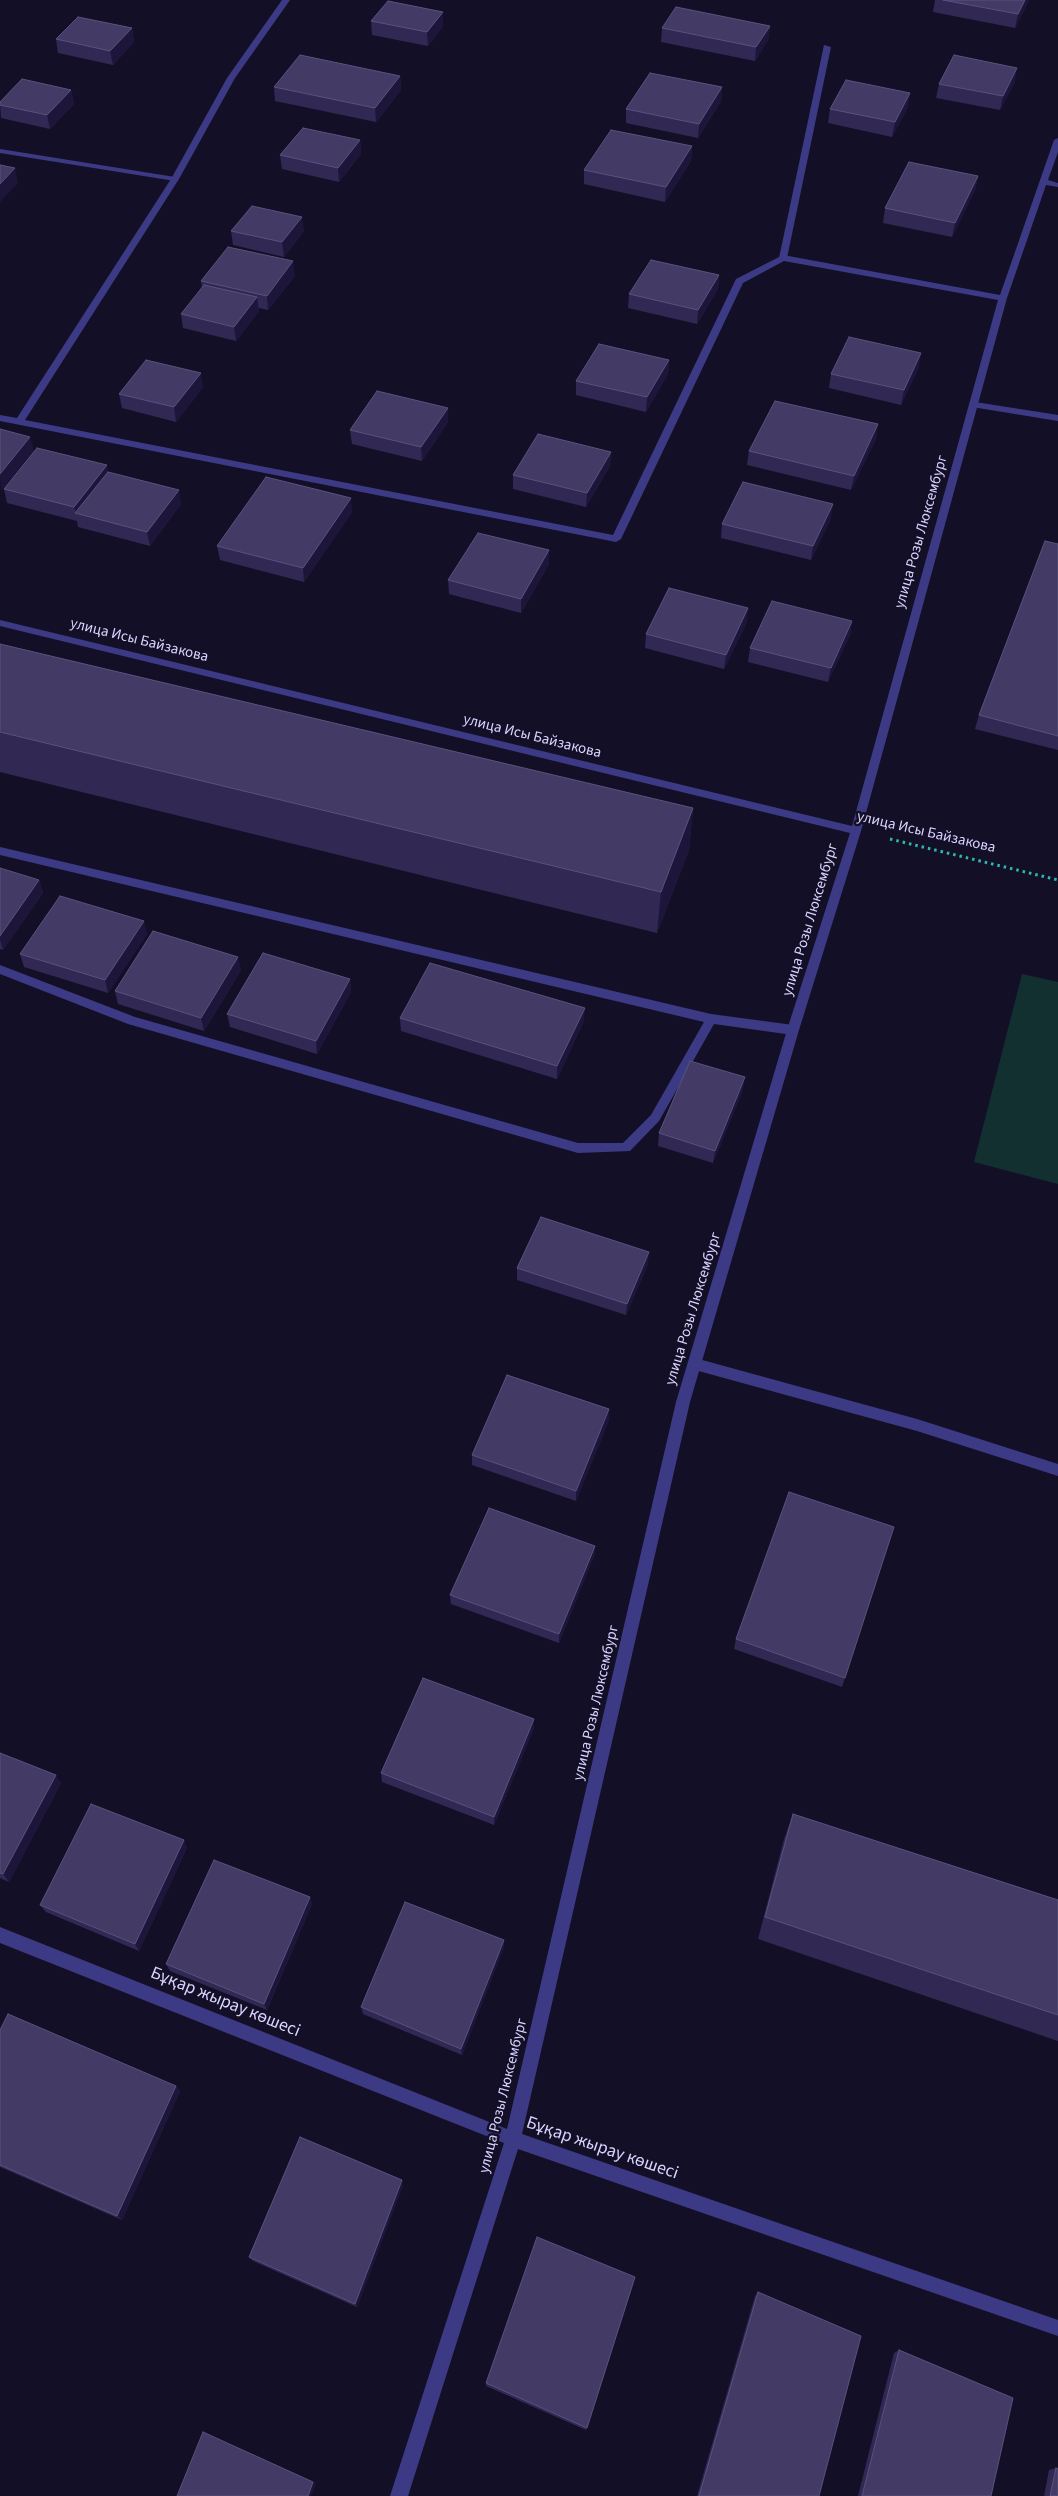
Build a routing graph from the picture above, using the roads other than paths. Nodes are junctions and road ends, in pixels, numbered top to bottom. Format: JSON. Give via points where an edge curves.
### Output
{"nodes":[{"id":1,"x":286,"y":0,"type":"edge"},
{"id":2,"x":827,"y":47,"type":"dead end"},
{"id":3,"x":1058,"y":140,"type":"edge"},
{"id":4,"x":0,"y":151,"type":"edge"},
{"id":5,"x":176,"y":179,"type":"junction"},
{"id":6,"x":1044,"y":182,"type":"junction"},
{"id":7,"x":1058,"y":185,"type":"edge"},
{"id":8,"x":783,"y":258,"type":"junction"},
{"id":9,"x":1003,"y":298,"type":"junction"},
{"id":10,"x":974,"y":405,"type":"junction"},
{"id":11,"x":0,"y":418,"type":"edge"},
{"id":12,"x":1058,"y":418,"type":"edge"},
{"id":13,"x":19,"y":422,"type":"junction"},
{"id":14,"x":0,"y":623,"type":"edge"},
{"id":15,"x":856,"y":831,"type":"junction"},
{"id":16,"x":0,"y":852,"type":"edge"},
{"id":17,"x":0,"y":969,"type":"edge"},
{"id":18,"x":711,"y":1019,"type":"junction"},
{"id":19,"x":793,"y":1030,"type":"junction"},
{"id":20,"x":695,"y":1364,"type":"junction"},
{"id":21,"x":1058,"y":1470,"type":"edge"},
{"id":22,"x":0,"y":1935,"type":"edge"},
{"id":23,"x":513,"y":2139,"type":"junction"},
{"id":24,"x":1058,"y":2328,"type":"edge"},
{"id":25,"x":399,"y":2496,"type":"edge"}],
"edges":[{"from":1,"to":5,"type":"street","via":[[231,78]]},
{"from":2,"to":8,"type":"street"},
{"from":3,"to":6,"type":"street","name":"улица Розы Люксембург"},
{"from":4,"to":5,"type":"street"},
{"from":5,"to":13,"type":"street"},
{"from":6,"to":7,"type":"street"},
{"from":6,"to":9,"type":"street","name":"улица Розы Люксембург"},
{"from":8,"to":9,"type":"street"},
{"from":8,"to":13,"type":"street","via":[[739,281],[616,539]]},
{"from":9,"to":10,"type":"street","name":"улица Розы Люксембург"},
{"from":10,"to":12,"type":"street"},
{"from":10,"to":15,"type":"street","name":"улица Розы Люксембург"},
{"from":11,"to":13,"type":"street"},
{"from":14,"to":15,"type":"street","name":"улица Исы Байзакова"},
{"from":15,"to":19,"type":"street","name":"улица Розы Люксембург"},
{"from":16,"to":18,"type":"street"},
{"from":17,"to":18,"type":"street","via":[[132,1021],[578,1148],[626,1148],[655,1118]]},
{"from":18,"to":19,"type":"street"},
{"from":19,"to":20,"type":"street","name":"улица Розы Люксембург"},
{"from":20,"to":21,"type":"street","via":[[917,1425]]},
{"from":20,"to":23,"type":"street","name":"улица Розы Люксембург","via":[[683,1402]]},
{"from":22,"to":23,"type":"street","name":"Бұқар жырау көшесі"},
{"from":23,"to":24,"type":"street","name":"Бұқар жырау көшесі"},
{"from":23,"to":25,"type":"street","name":"улица Розы Люксембург"}]}
